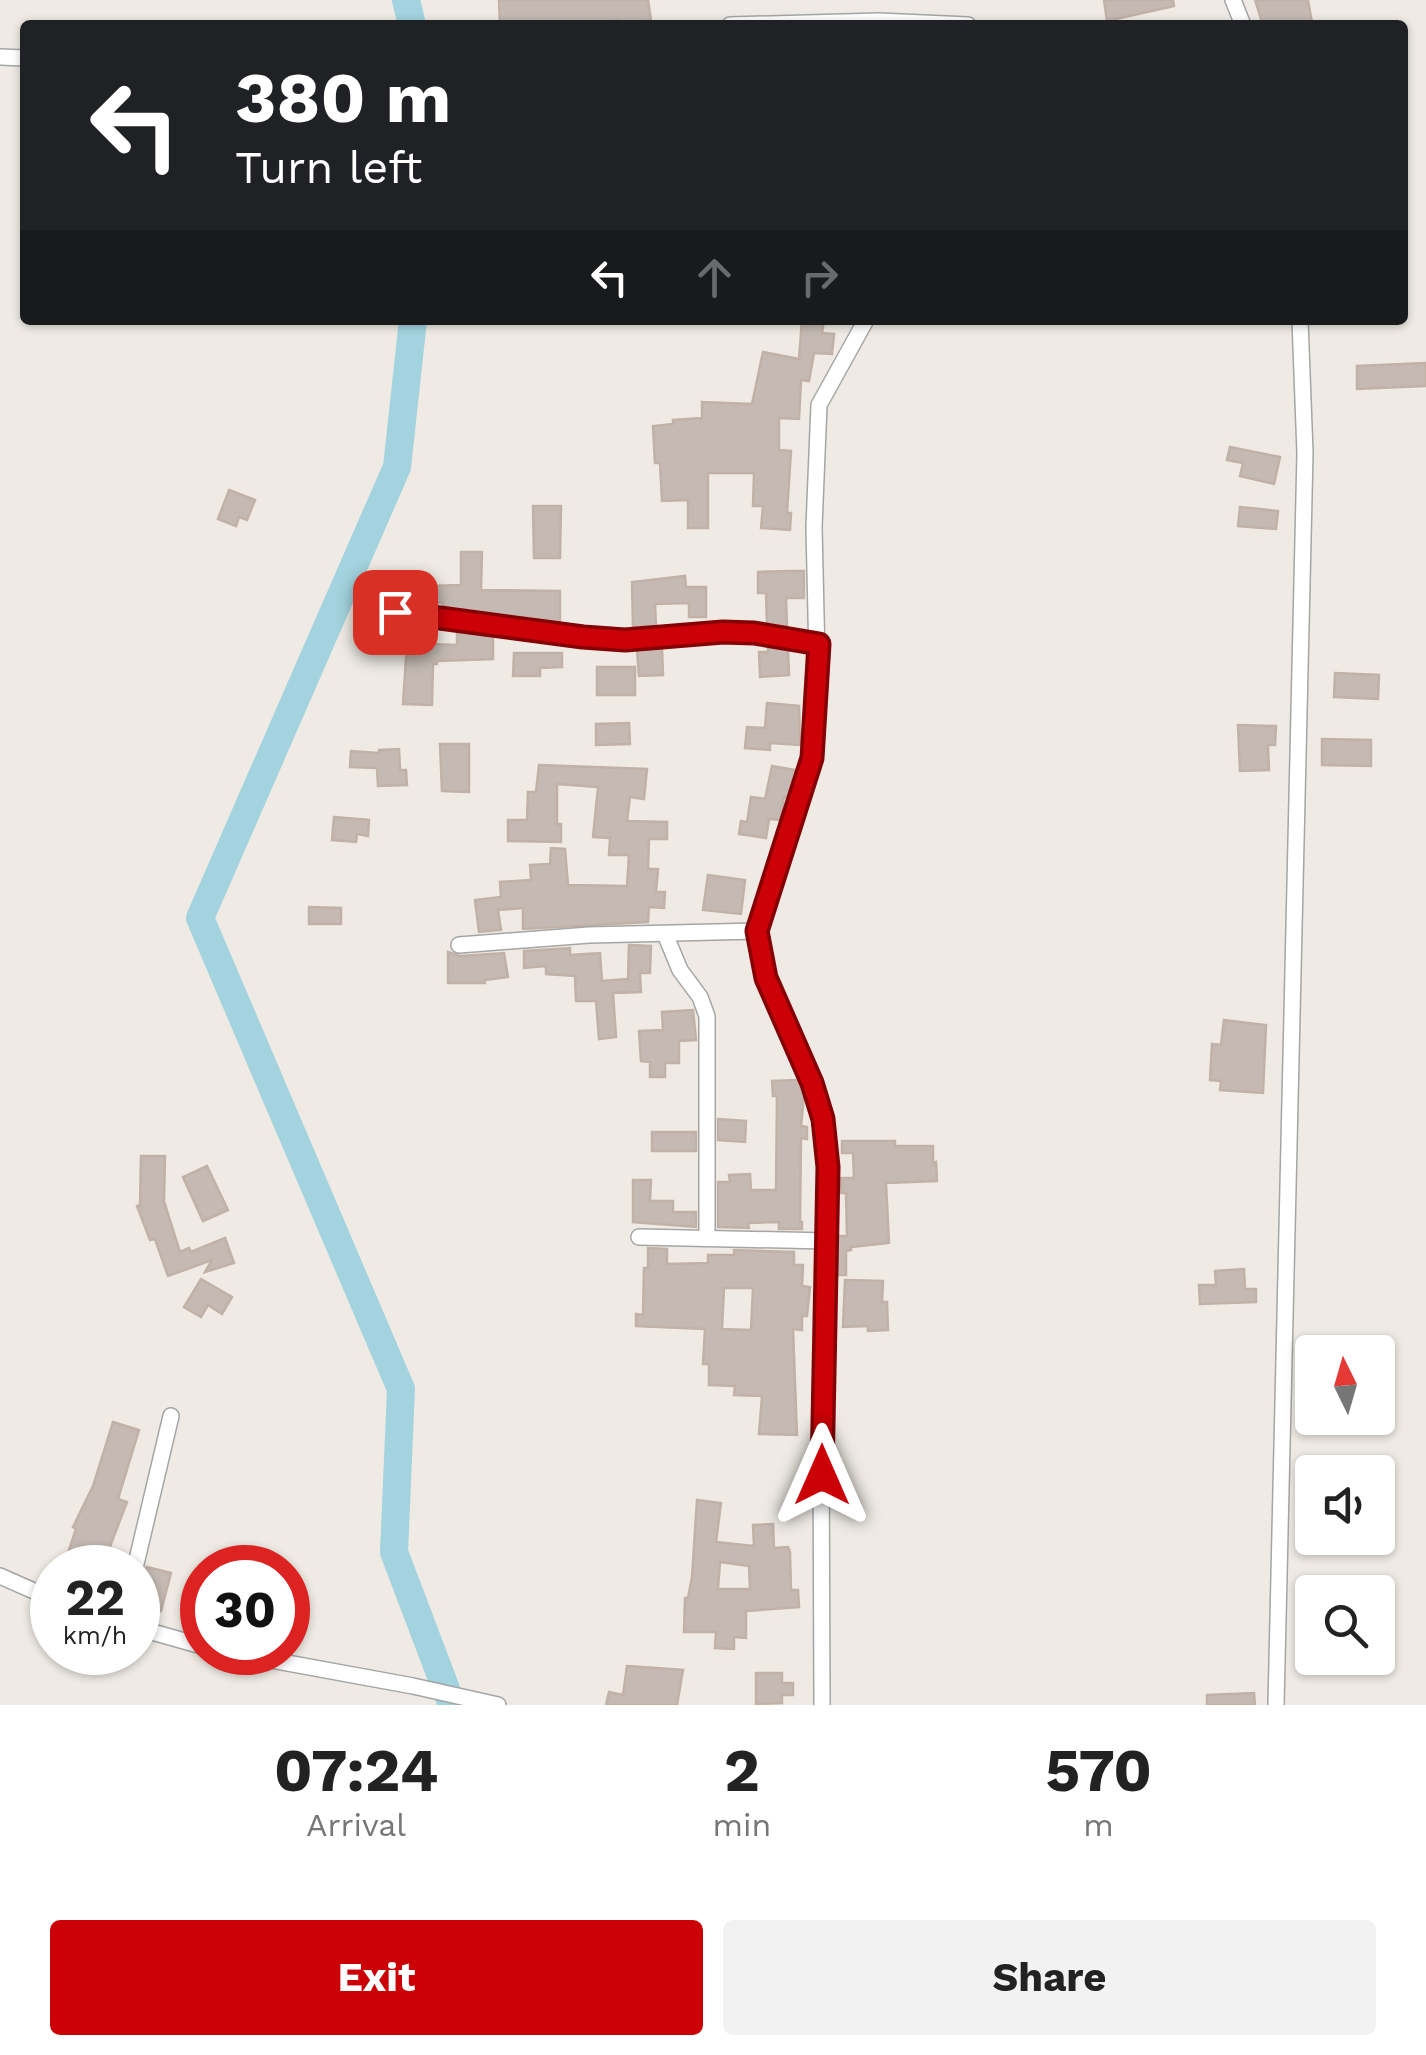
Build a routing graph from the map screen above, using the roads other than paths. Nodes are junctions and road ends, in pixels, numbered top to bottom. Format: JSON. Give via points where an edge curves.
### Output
{"nodes":[{"id":1,"x":863,"y":325,"type":"edge"},
{"id":2,"x":1300,"y":325,"type":"edge"},
{"id":3,"x":395,"y":612,"type":"dead end"},
{"id":4,"x":819,"y":644,"type":"junction"},
{"id":5,"x":757,"y":931,"type":"junction"},
{"id":6,"x":665,"y":934,"type":"junction"},
{"id":7,"x":459,"y":945,"type":"dead end"},
{"id":8,"x":639,"y":1237,"type":"dead end"},
{"id":9,"x":708,"y":1238,"type":"junction"},
{"id":10,"x":827,"y":1241,"type":"junction"},
{"id":11,"x":171,"y":1416,"type":"dead end"},
{"id":12,"x":140,"y":1545,"type":"edge"},
{"id":13,"x":0,"y":1576,"type":"edge"},
{"id":14,"x":30,"y":1589,"type":"edge"},
{"id":15,"x":310,"y":1667,"type":"edge"},
{"id":16,"x":498,"y":1705,"type":"edge"},
{"id":17,"x":822,"y":1705,"type":"edge"},
{"id":18,"x":1276,"y":1705,"type":"edge"}],
"edges":[{"from":1,"to":4,"type":"street","via":[[820,405],[814,527]]},
{"from":2,"to":18,"type":"street","via":[[1305,453]]},
{"from":3,"to":4,"type":"street","via":[[583,637],[738,632]]},
{"from":4,"to":5,"type":"street","via":[[812,758]]},
{"from":5,"to":6,"type":"street"},
{"from":5,"to":10,"type":"street","via":[[766,978],[823,1119]]},
{"from":6,"to":7,"type":"street"},
{"from":6,"to":9,"type":"street","via":[[707,1016]]},
{"from":8,"to":9,"type":"street"},
{"from":9,"to":10,"type":"street"},
{"from":10,"to":17,"type":"street"},
{"from":11,"to":12,"type":"street"},
{"from":13,"to":14,"type":"street"},
{"from":15,"to":16,"type":"street"}]}
